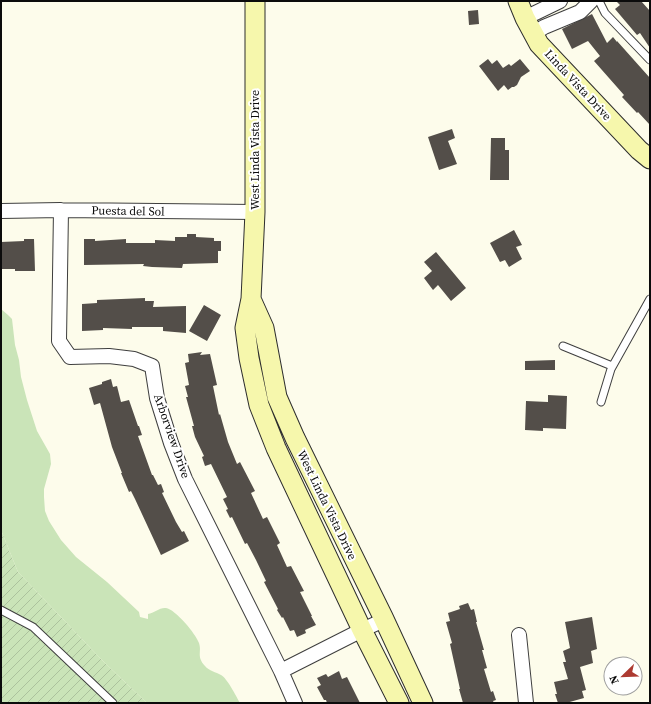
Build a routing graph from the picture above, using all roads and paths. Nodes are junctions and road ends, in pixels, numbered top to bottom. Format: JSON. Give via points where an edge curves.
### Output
{"nodes":[{"id":1,"x":255,"y":1,"type":"edge"},
{"id":2,"x":560,"y":1,"type":"edge"},
{"id":3,"x":591,"y":1,"type":"edge"},
{"id":4,"x":599,"y":1,"type":"edge"},
{"id":5,"x":525,"y":18,"type":"edge"},
{"id":6,"x":650,"y":60,"type":"edge"},
{"id":7,"x":650,"y":159,"type":"edge"},
{"id":8,"x":61,"y":210,"type":"junction"},
{"id":9,"x":1,"y":211,"type":"edge"},
{"id":10,"x":255,"y":212,"type":"junction"},
{"id":11,"x":251,"y":299,"type":"junction"},
{"id":12,"x":650,"y":300,"type":"edge"},
{"id":13,"x":563,"y":346,"type":"dead end"},
{"id":14,"x":612,"y":366,"type":"junction"},
{"id":15,"x":600,"y":402,"type":"dead end"},
{"id":16,"x":1,"y":610,"type":"edge"},
{"id":17,"x":384,"y":620,"type":"junction"},
{"id":18,"x":362,"y":630,"type":"junction"},
{"id":19,"x":519,"y":636,"type":"dead end"},
{"id":20,"x":281,"y":671,"type":"junction"},
{"id":21,"x":113,"y":703,"type":"edge"},
{"id":22,"x":295,"y":703,"type":"edge"},
{"id":23,"x":399,"y":703,"type":"edge"},
{"id":24,"x":423,"y":703,"type":"edge"},
{"id":25,"x":526,"y":703,"type":"edge"}],
"edges":[{"from":1,"to":10,"type":"main road","name":"West Linda Vista Drive"},
{"from":2,"to":5,"type":"street"},
{"from":3,"to":5,"type":"street","via":[[580,12],[544,27]]},
{"from":4,"to":6,"type":"lane","via":[[606,13]]},
{"from":5,"to":7,"type":"main road","name":"Linda Vista Drive","via":[[539,44]]},
{"from":8,"to":9,"type":"street","name":"Puesta del Sol"},
{"from":8,"to":10,"type":"street","name":"Puesta del Sol"},
{"from":8,"to":20,"type":"street","name":"Arborview Drive","via":[[59,341],[70,357],[109,356],[134,359],[152,366],[157,398],[185,479]]},
{"from":10,"to":11,"type":"main road","name":"West Linda Vista Drive"},
{"from":11,"to":17,"type":"main road","name":"West Linda Vista Drive","via":[[264,328],[278,397],[295,438]]},
{"from":11,"to":18,"type":"main road","name":"West Linda Vista Drive","via":[[245,328],[259,405],[276,448]]},
{"from":12,"to":14,"type":"lane"},
{"from":13,"to":14,"type":"lane"},
{"from":14,"to":15,"type":"lane"},
{"from":16,"to":21,"type":"lane","via":[[33,627]]},
{"from":17,"to":18,"type":"street"},
{"from":17,"to":24,"type":"main road","name":"West Linda Vista Drive"},
{"from":18,"to":20,"type":"street"},
{"from":18,"to":23,"type":"main road","name":"West Linda Vista Drive"},
{"from":19,"to":25,"type":"street"},
{"from":20,"to":22,"type":"street","name":"Arborview Drive"}]}
